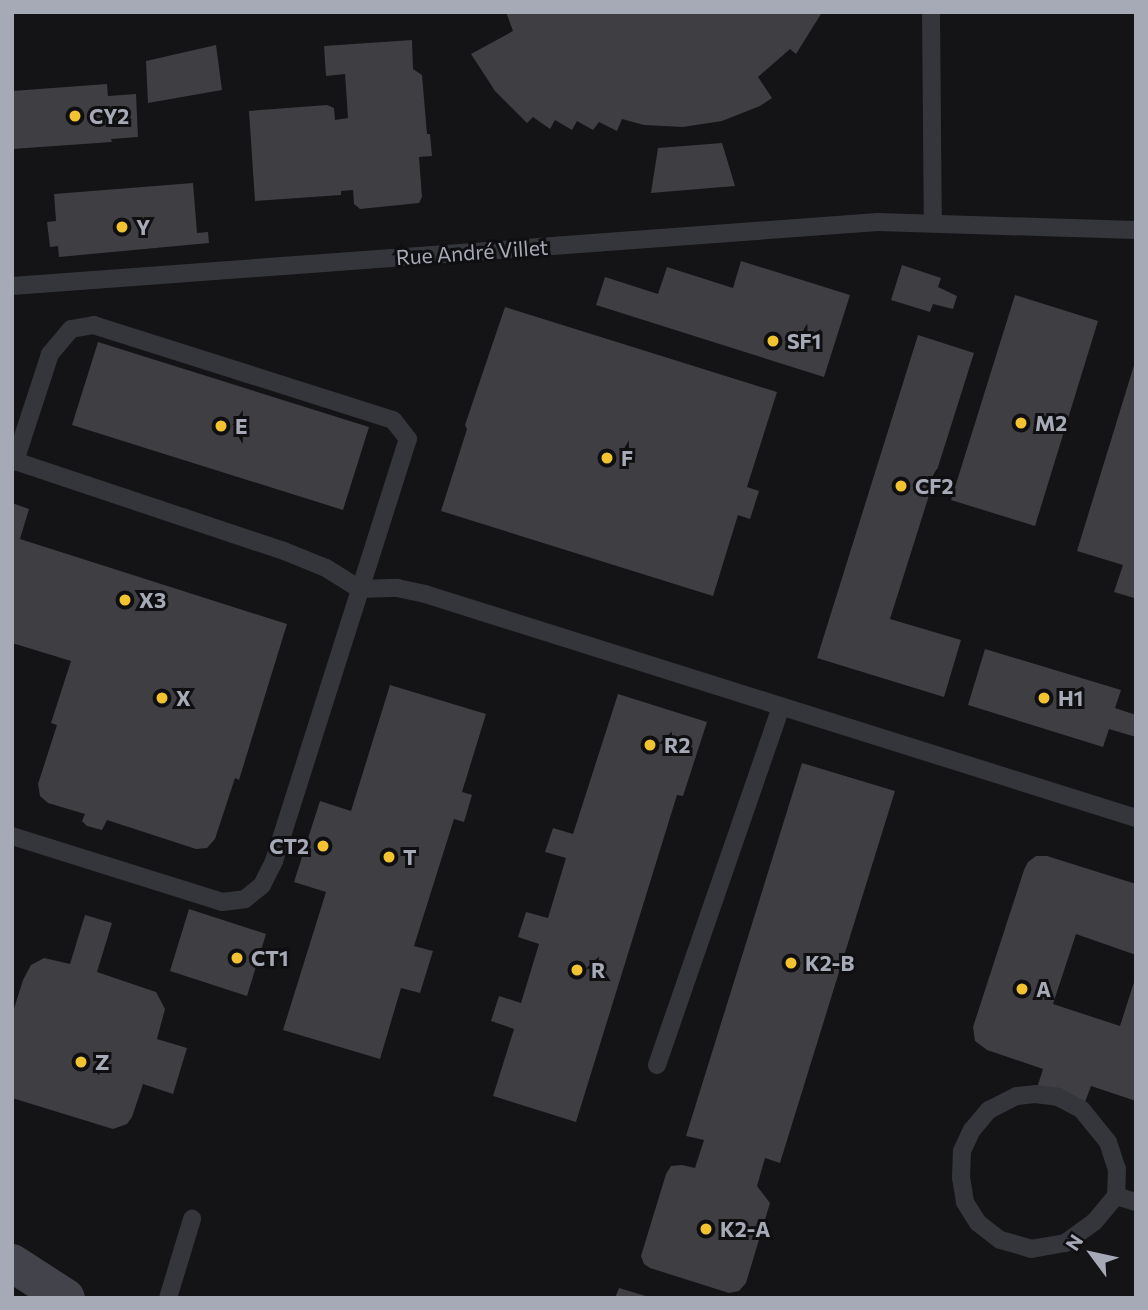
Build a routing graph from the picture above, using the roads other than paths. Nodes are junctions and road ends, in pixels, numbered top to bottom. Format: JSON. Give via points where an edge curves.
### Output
{"nodes":[{"id":1,"x":932,"y":12,"type":"edge"},
{"id":2,"x":933,"y":222,"type":"junction"},
{"id":3,"x":1136,"y":230,"type":"edge"},
{"id":4,"x":12,"y":286,"type":"edge"},
{"id":5,"x":14,"y":460,"type":"edge"},
{"id":6,"x":360,"y":589,"type":"junction"},
{"id":7,"x":781,"y":707,"type":"junction"},
{"id":8,"x":1136,"y":818,"type":"edge"},
{"id":9,"x":12,"y":836,"type":"edge"},
{"id":10,"x":657,"y":1066,"type":"dead end"},
{"id":11,"x":1116,"y":1196,"type":"junction"},
{"id":12,"x":1136,"y":1202,"type":"edge"},
{"id":13,"x":192,"y":1219,"type":"dead end"},
{"id":14,"x":168,"y":1298,"type":"edge"}],
"edges":[{"from":1,"to":2,"type":"lane"},
{"from":2,"to":3,"type":"lane","name":"Rue André Villet"},
{"from":2,"to":4,"type":"lane","name":"Rue André Villet","via":[[850,224]]},
{"from":5,"to":6,"type":"lane","via":[[284,551],[326,568]]},
{"from":5,"to":6,"type":"lane","via":[[50,354],[71,329],[94,325],[393,420],[408,439]]},
{"from":6,"to":7,"type":"lane","via":[[397,588],[425,594]]},
{"from":6,"to":9,"type":"lane","via":[[274,861],[261,885],[245,899],[222,902]]},
{"from":7,"to":8,"type":"lane"},
{"from":7,"to":10,"type":"lane"},
{"from":11,"to":11,"type":"lane","via":[[1094,1222],[1065,1242],[1032,1248],[1000,1240],[978,1223],[965,1202],[962,1152],[989,1110],[1017,1096],[1058,1097],[1082,1110],[1108,1142],[1117,1169]]},
{"from":11,"to":12,"type":"lane"},
{"from":13,"to":14,"type":"lane"}]}
